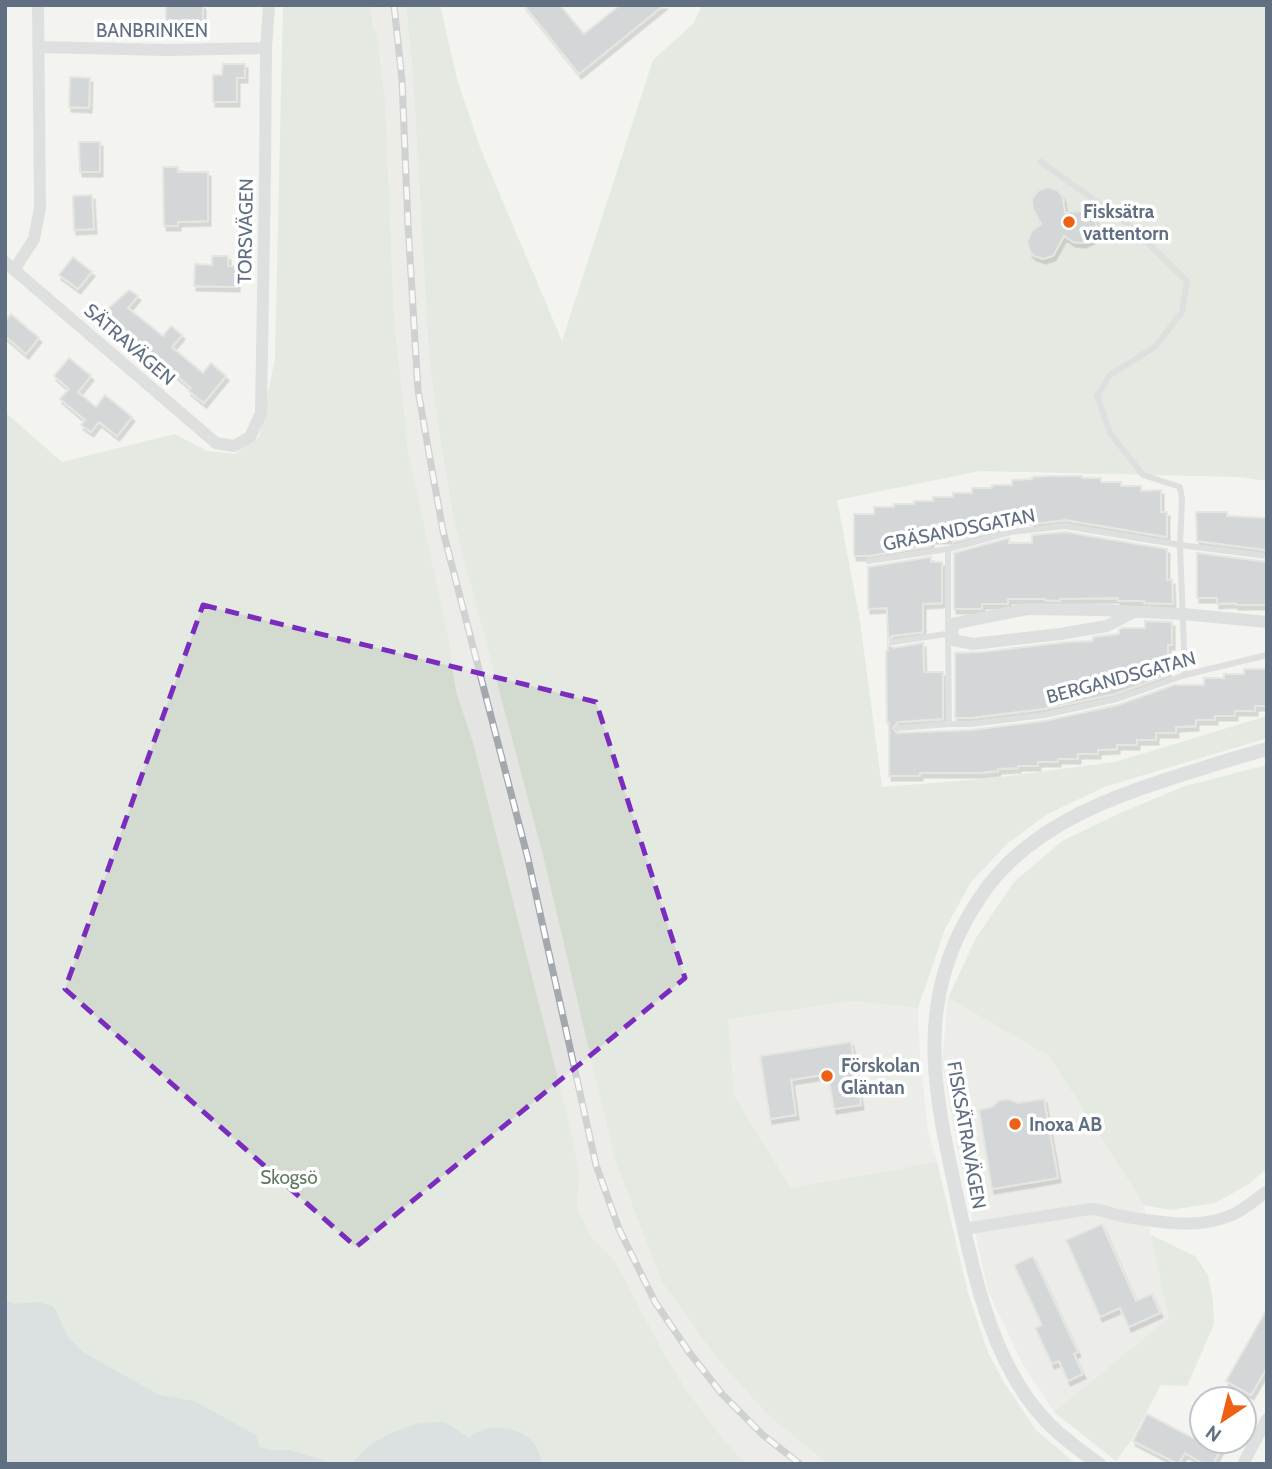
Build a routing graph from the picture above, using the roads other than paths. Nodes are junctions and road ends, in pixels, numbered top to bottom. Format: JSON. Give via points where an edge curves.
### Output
{"nodes":[{"id":1,"x":38,"y":5,"type":"edge"},
{"id":2,"x":269,"y":5,"type":"edge"},
{"id":3,"x":38,"y":47,"type":"junction"},
{"id":4,"x":266,"y":48,"type":"junction"},
{"id":5,"x":1041,"y":162,"type":"dead end"},
{"id":6,"x":10,"y":266,"type":"edge"},
{"id":7,"x":234,"y":446,"type":"joint"},
{"id":8,"x":1180,"y":545,"type":"junction"},
{"id":9,"x":947,"y":549,"type":"junction"},
{"id":10,"x":1267,"y":556,"type":"edge"},
{"id":11,"x":868,"y":562,"type":"dead end"},
{"id":12,"x":1134,"y":612,"type":"junction"},
{"id":13,"x":1183,"y":614,"type":"junction"},
{"id":14,"x":1267,"y":622,"type":"edge"},
{"id":15,"x":951,"y":633,"type":"junction"},
{"id":16,"x":893,"y":642,"type":"dead end"},
{"id":17,"x":1267,"y":655,"type":"edge"},
{"id":18,"x":1185,"y":675,"type":"junction"},
{"id":19,"x":949,"y":724,"type":"junction"},
{"id":20,"x":899,"y":728,"type":"dead end"},
{"id":21,"x":1267,"y":748,"type":"edge"},
{"id":22,"x":1267,"y":1191,"type":"edge"},
{"id":23,"x":964,"y":1229,"type":"junction"},
{"id":24,"x":1267,"y":1419,"type":"edge"},
{"id":25,"x":1099,"y":1464,"type":"edge"},
{"id":26,"x":1243,"y":1464,"type":"edge"}],
"edges":[{"from":1,"to":3,"type":"street"},
{"from":2,"to":4,"type":"street","name":"TORSVÄGEN"},
{"from":3,"to":4,"type":"street","name":"BANBRINKEN"},
{"from":3,"to":6,"type":"street","via":[[40,208],[34,239]]},
{"from":4,"to":7,"type":"street","name":"TORSVÄGEN","via":[[261,413],[250,437]]},
{"from":5,"to":8,"type":"lane","via":[[1128,224],[1187,281],[1182,312],[1156,346],[1110,375],[1097,396],[1110,433],[1143,475],[1180,487]]},
{"from":6,"to":7,"type":"street","name":"SÄTRAVÄGEN","via":[[216,443]]},
{"from":8,"to":9,"type":"lane","name":"GRÄSANDSGATAN","via":[[1065,526],[1011,532]]},
{"from":8,"to":10,"type":"lane","name":"GRÄSANDSGATAN"},
{"from":8,"to":13,"type":"lane"},
{"from":9,"to":11,"type":"lane","name":"GRÄSANDSGATAN"},
{"from":9,"to":15,"type":"lane"},
{"from":12,"to":13,"type":"street"},
{"from":12,"to":15,"type":"street","via":[[1028,609],[953,624]]},
{"from":12,"to":15,"type":"street","via":[[1107,626],[973,645],[953,640]]},
{"from":13,"to":14,"type":"street"},
{"from":13,"to":18,"type":"lane"},
{"from":15,"to":16,"type":"lane"},
{"from":15,"to":19,"type":"lane"},
{"from":17,"to":18,"type":"lane","name":"BERGANDSGATAN"},
{"from":18,"to":19,"type":"lane","name":"BERGANDSGATAN","via":[[1117,699],[1044,715]]},
{"from":19,"to":20,"type":"lane","name":"BERGANDSGATAN"},
{"from":21,"to":23,"type":"street","name":"FISKSÄTRAVÄGEN","via":[[1134,790],[1079,813],[1015,858],[970,913],[941,983],[934,1049],[943,1133]]},
{"from":22,"to":23,"type":"street","via":[[1235,1214],[1213,1222],[1167,1222],[1090,1209]]},
{"from":23,"to":25,"type":"street","name":"FISKSÄTRAVÄGEN","via":[[979,1294],[1013,1373],[1048,1423]]},
{"from":24,"to":26,"type":"street"}]}
